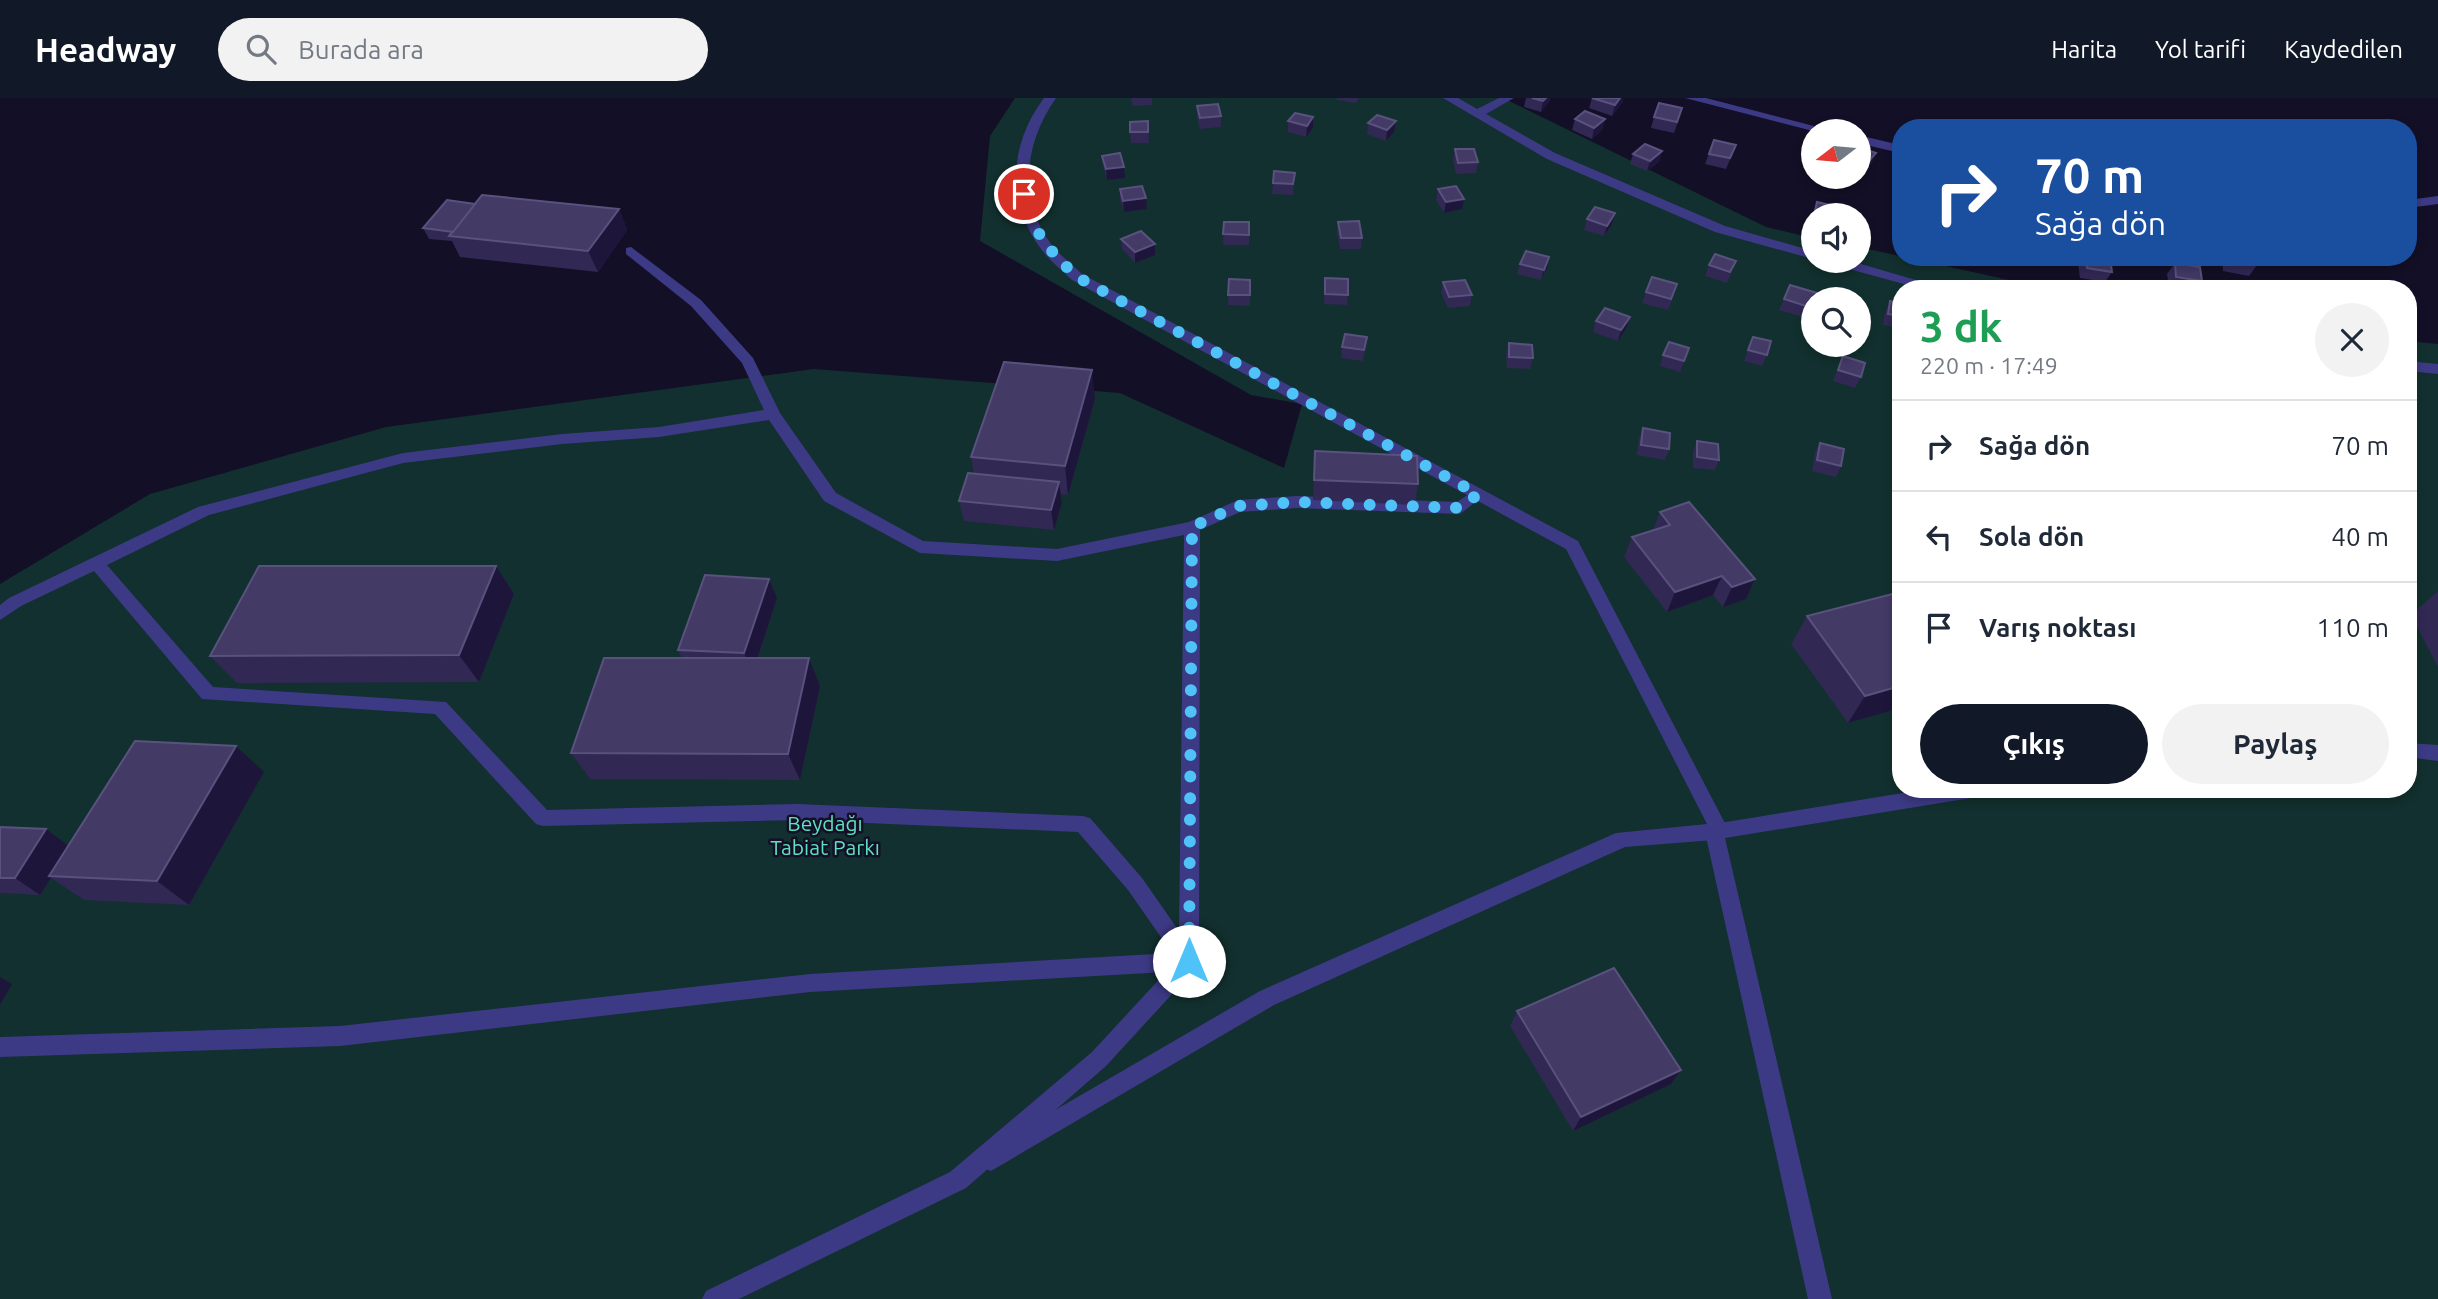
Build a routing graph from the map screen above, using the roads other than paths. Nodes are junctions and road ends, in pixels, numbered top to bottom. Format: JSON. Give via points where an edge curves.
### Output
{"nodes":[{"id":1,"x":1050,"y":98,"type":"edge"},
{"id":2,"x":1449,"y":98,"type":"edge"},
{"id":3,"x":1508,"y":98,"type":"edge"},
{"id":4,"x":1691,"y":98,"type":"edge"},
{"id":5,"x":1477,"y":114,"type":"junction"},
{"id":6,"x":1801,"y":124,"type":"edge"},
{"id":7,"x":1871,"y":142,"type":"edge"},
{"id":8,"x":1892,"y":147,"type":"edge"},
{"id":9,"x":2438,"y":200,"type":"edge"},
{"id":10,"x":2417,"y":203,"type":"edge"},
{"id":11,"x":631,"y":250,"type":"dead end"},
{"id":12,"x":1801,"y":252,"type":"edge"},
{"id":13,"x":1871,"y":271,"type":"edge"},
{"id":14,"x":1906,"y":280,"type":"edge"},
{"id":15,"x":2417,"y":367,"type":"edge"},
{"id":16,"x":2438,"y":369,"type":"edge"},
{"id":17,"x":773,"y":414,"type":"junction"},
{"id":18,"x":1478,"y":494,"type":"junction"},
{"id":19,"x":1192,"y":527,"type":"junction"},
{"id":20,"x":97,"y":564,"type":"junction"},
{"id":21,"x":0,"y":614,"type":"edge"},
{"id":22,"x":2417,"y":751,"type":"edge"},
{"id":23,"x":2438,"y":753,"type":"edge"},
{"id":24,"x":1921,"y":798,"type":"edge"},
{"id":25,"x":1717,"y":831,"type":"junction"},
{"id":26,"x":1189,"y":961,"type":"junction"},
{"id":27,"x":0,"y":1047,"type":"edge"},
{"id":28,"x":958,"y":1180,"type":"junction"},
{"id":29,"x":715,"y":1299,"type":"edge"},
{"id":30,"x":1820,"y":1299,"type":"edge"}],
"edges":[{"from":1,"to":18,"type":"street","via":[[1027,136],[1020,174],[1027,214],[1046,247],[1077,277]]},
{"from":2,"to":5,"type":"street"},
{"from":3,"to":5,"type":"street"},
{"from":4,"to":6,"type":"street"},
{"from":5,"to":12,"type":"street","via":[[1551,156],[1720,229]]},
{"from":7,"to":8,"type":"street"},
{"from":9,"to":10,"type":"street"},
{"from":11,"to":17,"type":"street","via":[[696,303],[748,361]]},
{"from":13,"to":14,"type":"street"},
{"from":15,"to":16,"type":"street"},
{"from":17,"to":19,"type":"street","via":[[830,497],[920,547],[1057,555]]},
{"from":17,"to":20,"type":"street","via":[[659,432],[403,458],[204,511]]},
{"from":18,"to":19,"type":"street","via":[[1460,508],[1297,502],[1238,506]]},
{"from":18,"to":25,"type":"street","via":[[1572,545]]},
{"from":19,"to":26,"type":"street"},
{"from":20,"to":21,"type":"street","via":[[15,602]]},
{"from":20,"to":26,"type":"street","via":[[208,694],[440,707],[544,818],[797,812],[1083,824],[1135,884]]},
{"from":22,"to":23,"type":"street"},
{"from":24,"to":25,"type":"street"},
{"from":25,"to":28,"type":"street","via":[[1623,839],[1267,998]]},
{"from":25,"to":30,"type":"street"},
{"from":26,"to":27,"type":"street","via":[[810,983],[340,1036]]},
{"from":26,"to":28,"type":"street","via":[[1099,1059]]},
{"from":28,"to":29,"type":"street"}]}
